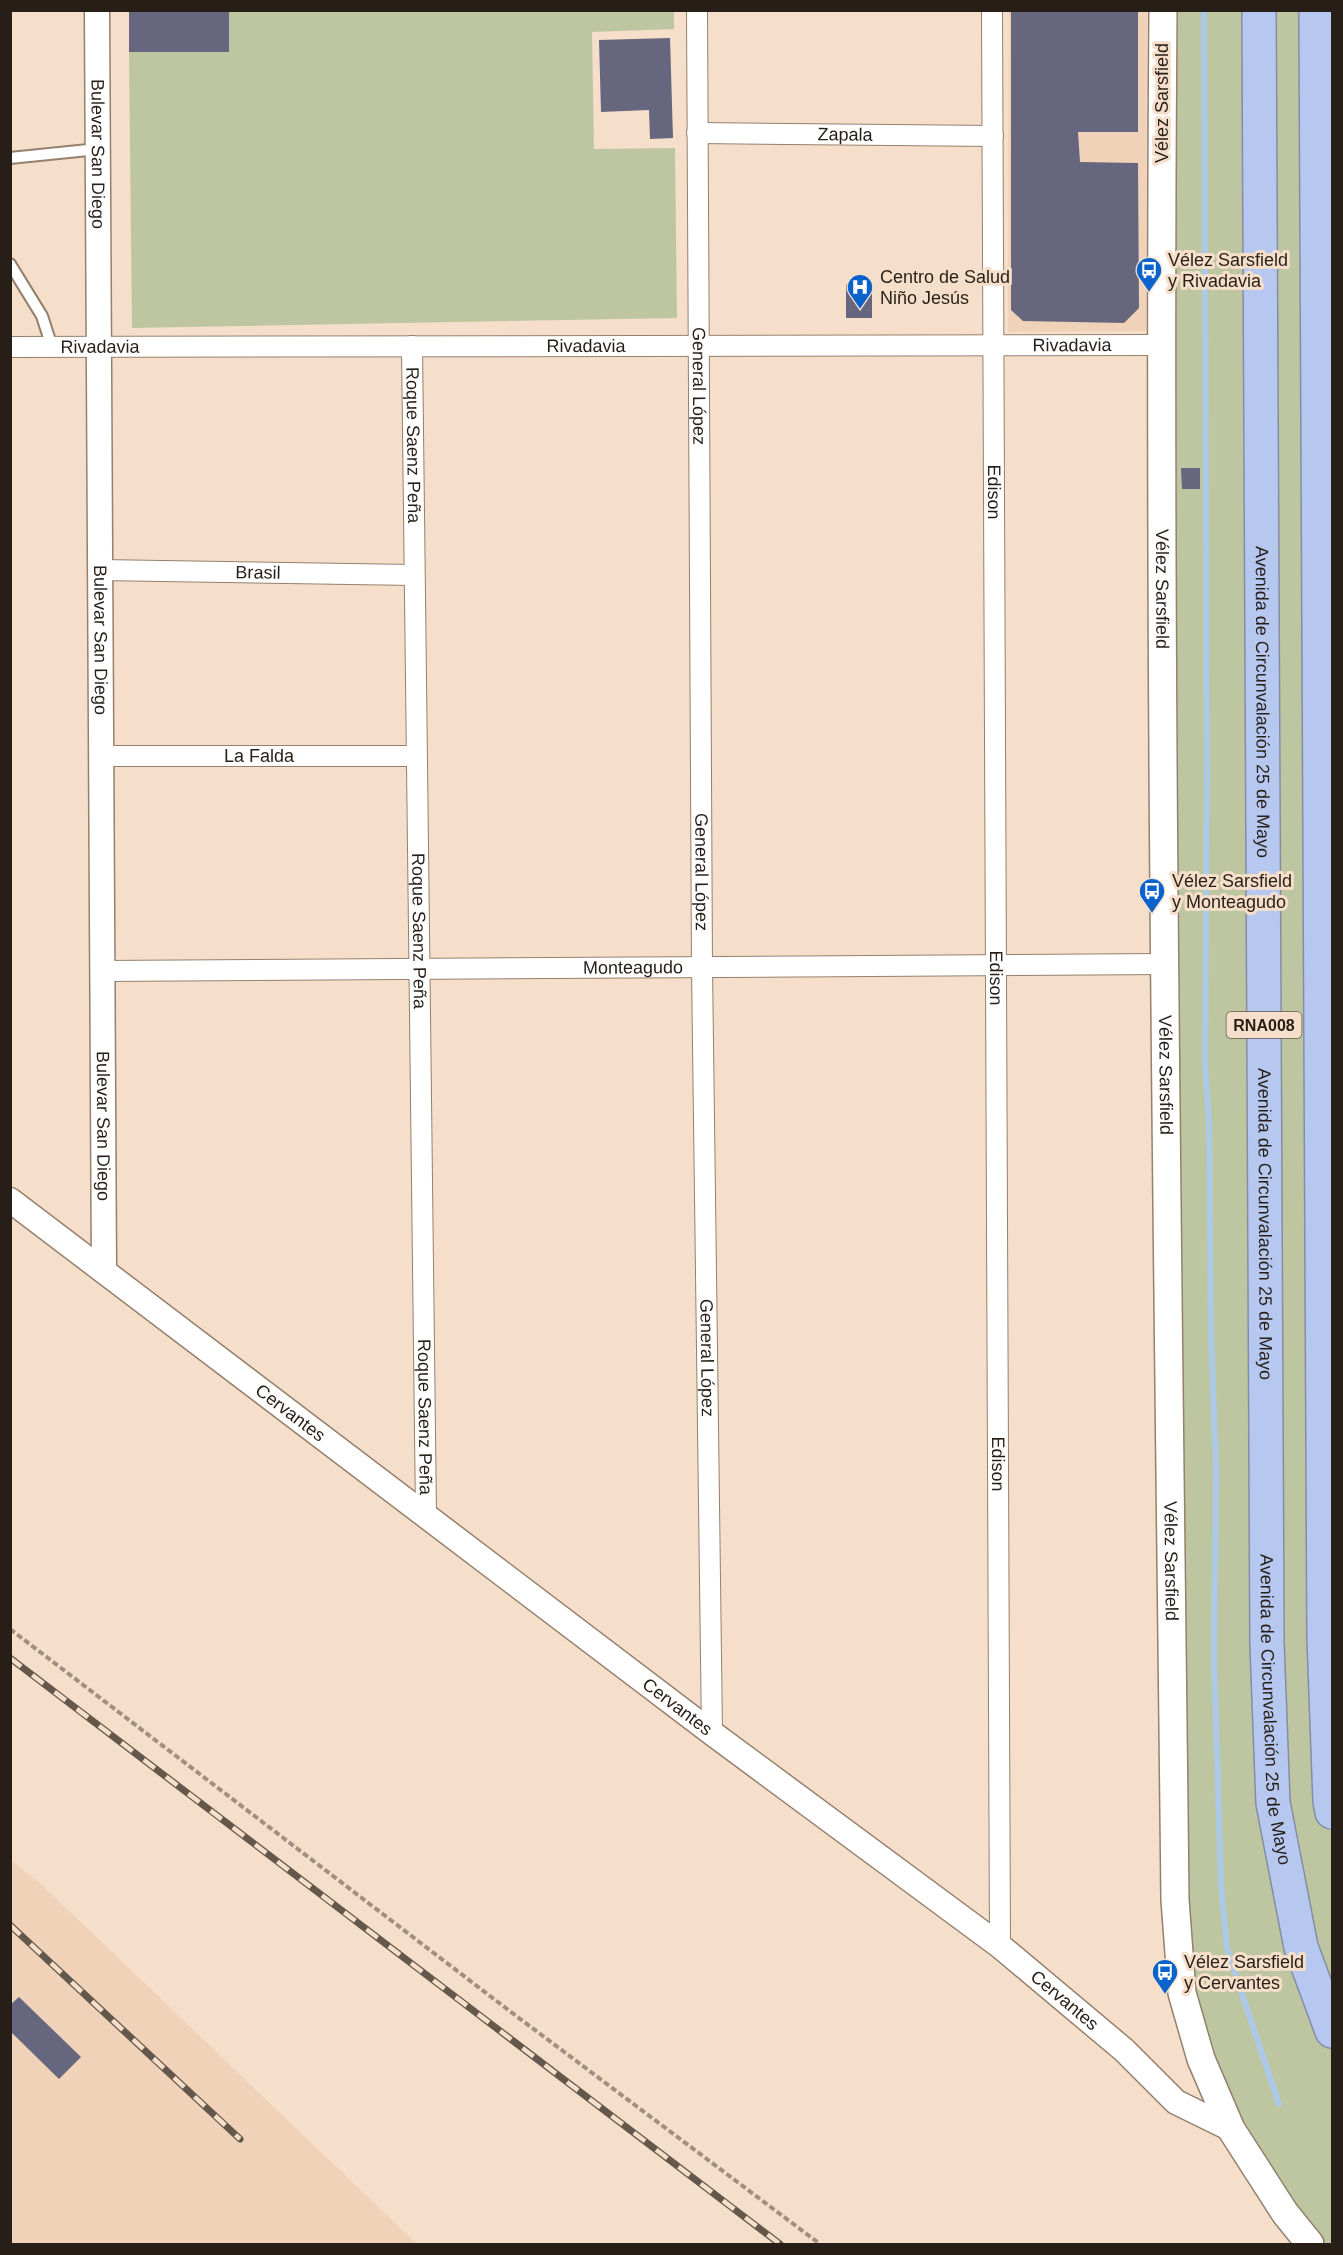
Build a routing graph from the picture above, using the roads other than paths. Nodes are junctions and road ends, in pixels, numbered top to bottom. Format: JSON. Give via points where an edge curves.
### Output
{"nodes":[{"id":1,"x":98,"y":10,"type":"edge"},
{"id":2,"x":697,"y":10,"type":"edge"},
{"id":3,"x":992,"y":10,"type":"edge"},
{"id":4,"x":1163,"y":10,"type":"edge"},
{"id":5,"x":1259,"y":10,"type":"edge"},
{"id":6,"x":1316,"y":10,"type":"edge"},
{"id":7,"x":697,"y":133,"type":"junction"},
{"id":8,"x":993,"y":136,"type":"junction"},
{"id":9,"x":98,"y":149,"type":"junction"},
{"id":10,"x":10,"y":158,"type":"edge"},
{"id":11,"x":10,"y":264,"type":"edge"},
{"id":12,"x":993,"y":345,"type":"junction"},
{"id":13,"x":1160,"y":345,"type":"junction"},
{"id":14,"x":412,"y":346,"type":"junction"},
{"id":15,"x":698,"y":346,"type":"junction"},
{"id":16,"x":10,"y":347,"type":"edge"},
{"id":17,"x":52,"y":347,"type":"junction"},
{"id":18,"x":99,"y":347,"type":"junction"},
{"id":19,"x":100,"y":570,"type":"junction"},
{"id":20,"x":414,"y":575,"type":"junction"},
{"id":21,"x":101,"y":756,"type":"junction"},
{"id":22,"x":416,"y":756,"type":"junction"},
{"id":23,"x":1165,"y":964,"type":"junction"},
{"id":24,"x":997,"y":966,"type":"junction"},
{"id":25,"x":702,"y":967,"type":"junction"},
{"id":26,"x":419,"y":969,"type":"junction"},
{"id":27,"x":102,"y":971,"type":"junction"},
{"id":28,"x":10,"y":1200,"type":"edge"},
{"id":29,"x":104,"y":1271,"type":"junction"},
{"id":30,"x":426,"y":1516,"type":"junction"},
{"id":31,"x":712,"y":1733,"type":"junction"},
{"id":32,"x":1332,"y":1812,"type":"edge"},
{"id":33,"x":1000,"y":1946,"type":"junction"},
{"id":34,"x":1332,"y":2031,"type":"edge"},
{"id":35,"x":1231,"y":2130,"type":"junction"},
{"id":36,"x":1310,"y":2244,"type":"edge"}],
"edges":[{"from":1,"to":9,"type":"street","name":"Bulevar San Diego"},
{"from":2,"to":7,"type":"street","name":"General López"},
{"from":3,"to":8,"type":"street","name":"Edison"},
{"from":4,"to":13,"type":"main road","name":"Vélez Sarsfield"},
{"from":5,"to":34,"type":"highway","name":"Avenida de Circunvalación 25 de Mayo","number":"RNA008","via":[[1267,1644],[1273,1803],[1301,1947]]},
{"from":6,"to":32,"type":"highway","number":"RNA008","via":[[1324,1638]]},
{"from":7,"to":8,"type":"street","name":"Zapala"},
{"from":7,"to":15,"type":"street","name":"General López"},
{"from":8,"to":12,"type":"street","name":"Edison"},
{"from":9,"to":10,"type":"lane"},
{"from":9,"to":18,"type":"street","name":"Bulevar San Diego"},
{"from":11,"to":17,"type":"lane","via":[[42,316]]},
{"from":12,"to":13,"type":"street","name":"Rivadavia"},
{"from":12,"to":15,"type":"street","name":"Rivadavia"},
{"from":12,"to":24,"type":"street","name":"Edison"},
{"from":13,"to":23,"type":"main road","name":"Vélez Sarsfield"},
{"from":14,"to":15,"type":"street","name":"Rivadavia"},
{"from":14,"to":18,"type":"street","name":"Rivadavia"},
{"from":14,"to":20,"type":"street","name":"Roque Saenz Peña"},
{"from":15,"to":25,"type":"street","name":"General López"},
{"from":16,"to":17,"type":"street","name":"Rivadavia"},
{"from":17,"to":18,"type":"street","name":"Rivadavia"},
{"from":18,"to":19,"type":"street","name":"Bulevar San Diego"},
{"from":19,"to":20,"type":"street","name":"Brasil"},
{"from":19,"to":21,"type":"street","name":"Bulevar San Diego"},
{"from":20,"to":22,"type":"street","name":"Roque Saenz Peña"},
{"from":21,"to":22,"type":"street","name":"La Falda"},
{"from":21,"to":27,"type":"street","name":"Bulevar San Diego"},
{"from":22,"to":26,"type":"street","name":"Roque Saenz Peña"},
{"from":23,"to":24,"type":"street","name":"Monteagudo"},
{"from":23,"to":35,"type":"main road","name":"Vélez Sarsfield","via":[[1175,1900],[1182,1993],[1200,2059]]},
{"from":24,"to":25,"type":"street","name":"Monteagudo"},
{"from":24,"to":33,"type":"street","name":"Edison"},
{"from":25,"to":26,"type":"street","name":"Monteagudo"},
{"from":25,"to":31,"type":"street","name":"General López"},
{"from":26,"to":27,"type":"street","name":"Monteagudo"},
{"from":26,"to":30,"type":"street","name":"Roque Saenz Peña"},
{"from":27,"to":29,"type":"street","name":"Bulevar San Diego"},
{"from":28,"to":29,"type":"street","name":"Cervantes"},
{"from":29,"to":30,"type":"street","name":"Cervantes"},
{"from":30,"to":31,"type":"street","name":"Cervantes"},
{"from":31,"to":33,"type":"street","name":"Cervantes"},
{"from":33,"to":35,"type":"street","name":"Cervantes","via":[[1124,2050],[1176,2102]]},
{"from":35,"to":36,"type":"main road","name":"Cervantes"}]}
